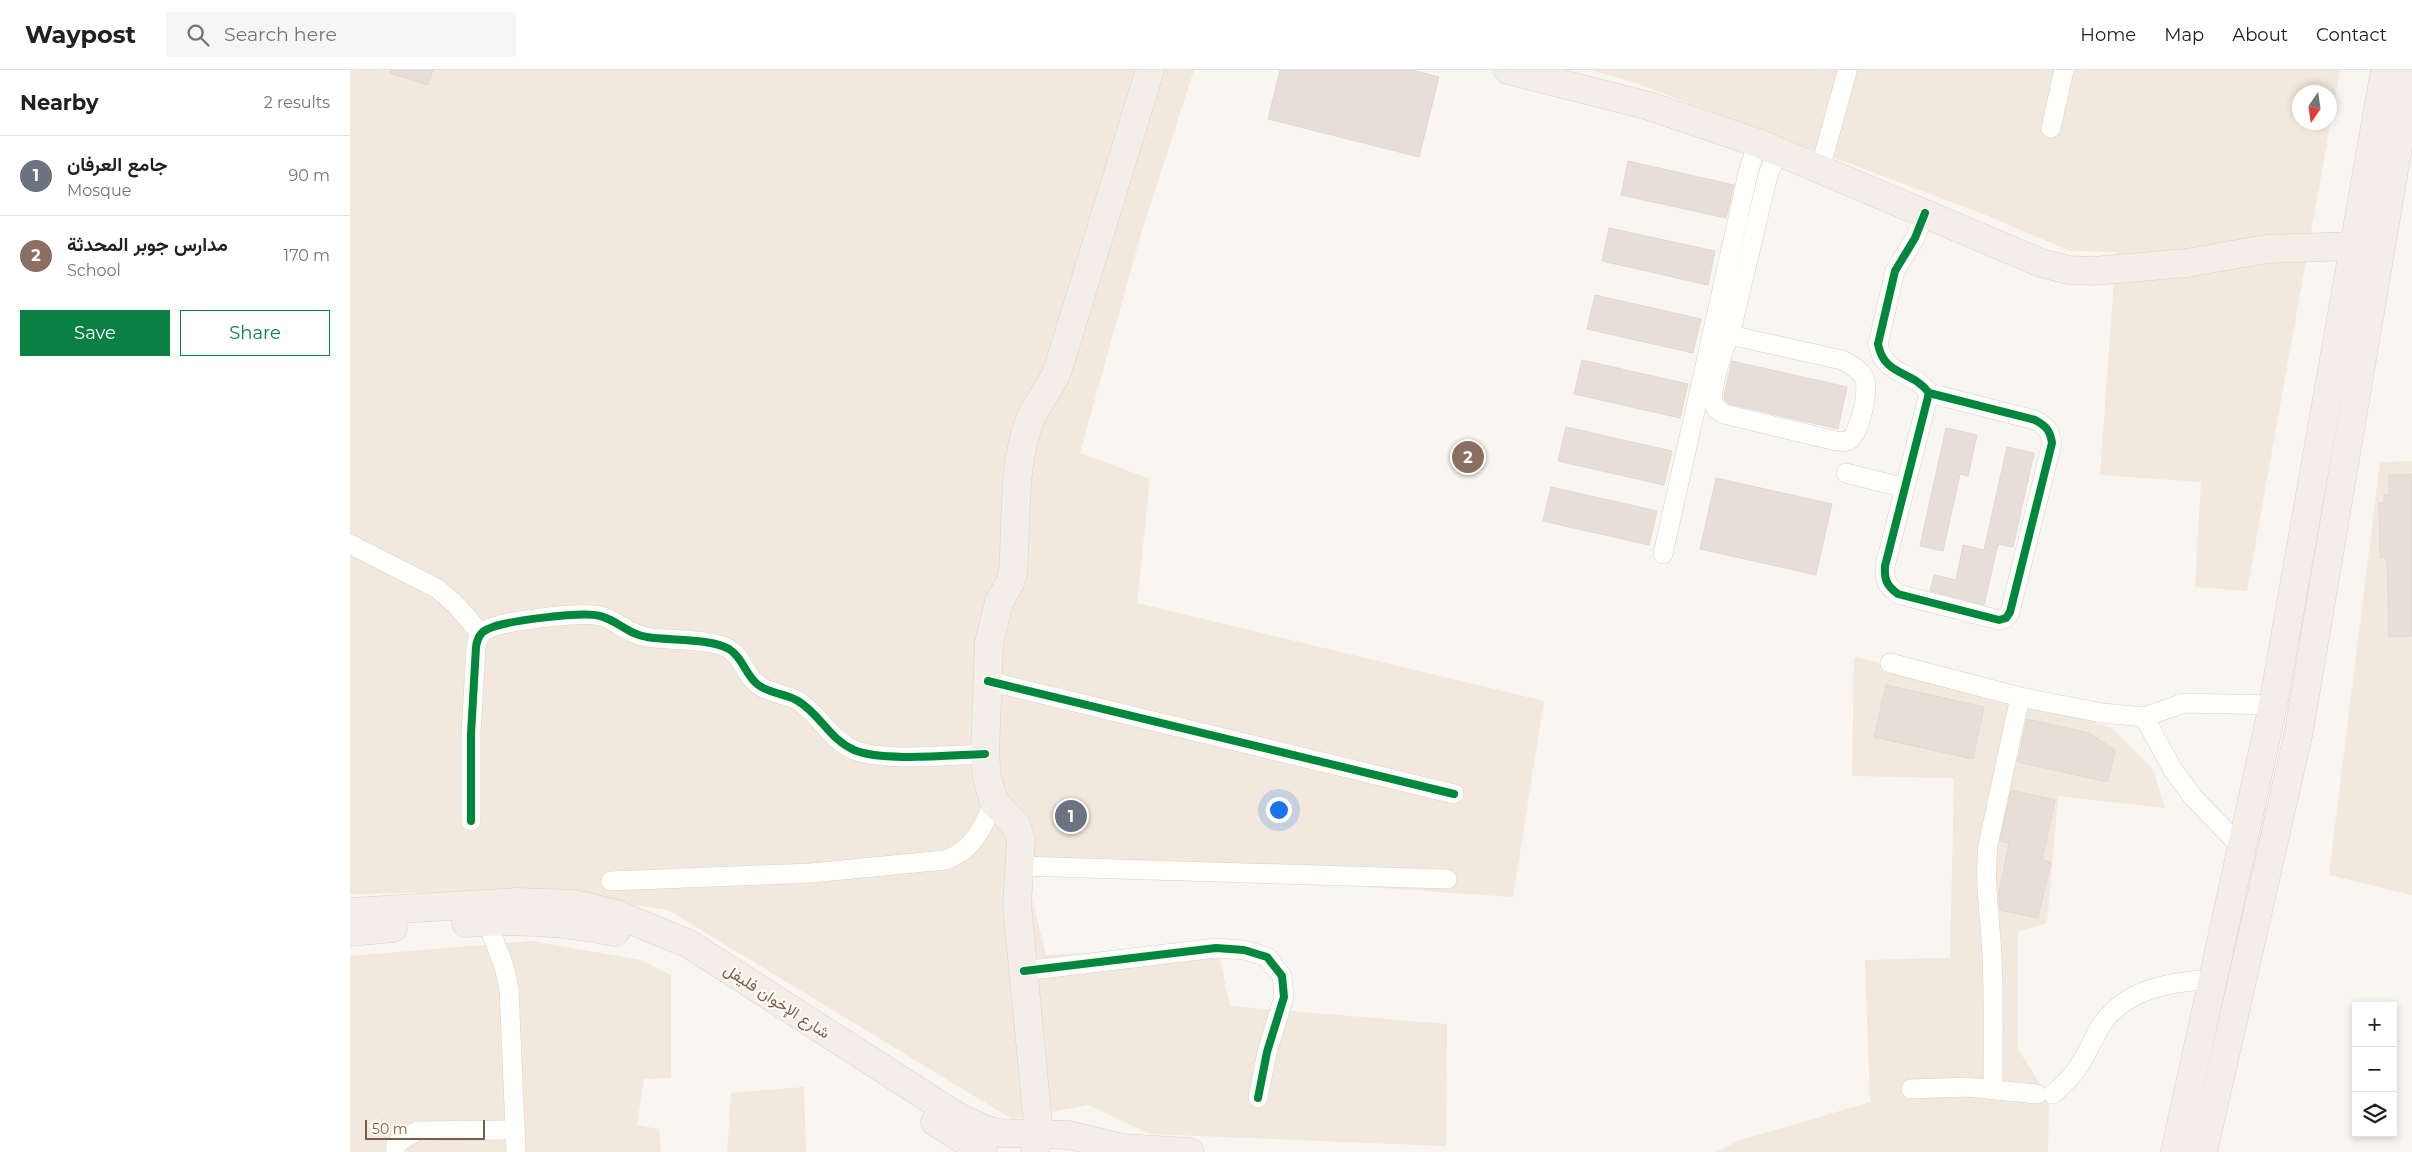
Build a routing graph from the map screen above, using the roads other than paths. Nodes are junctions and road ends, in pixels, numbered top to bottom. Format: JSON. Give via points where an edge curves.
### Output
{"nodes":[{"id":1,"x":1150,"y":70,"type":"edge"},
{"id":2,"x":1508,"y":70,"type":"edge"},
{"id":3,"x":2064,"y":70,"type":"edge"},
{"id":4,"x":2386,"y":70,"type":"edge"},
{"id":5,"x":2411,"y":70,"type":"edge"},
{"id":6,"x":1847,"y":72,"type":"dead end"},
{"id":7,"x":2051,"y":128,"type":"dead end"},
{"id":8,"x":1768,"y":147,"type":"junction"},
{"id":9,"x":1820,"y":169,"type":"junction"},
{"id":10,"x":1925,"y":213,"type":"junction"},
{"id":11,"x":2356,"y":246,"type":"junction"},
{"id":12,"x":1730,"y":335,"type":"junction"},
{"id":13,"x":1929,"y":393,"type":"junction"},
{"id":14,"x":1846,"y":473,"type":"dead end"},
{"id":15,"x":1905,"y":488,"type":"junction"},
{"id":16,"x":350,"y":544,"type":"edge"},
{"id":17,"x":1663,"y":554,"type":"dead end"},
{"id":18,"x":481,"y":634,"type":"junction"},
{"id":19,"x":1890,"y":663,"type":"dead end"},
{"id":20,"x":988,"y":681,"type":"junction"},
{"id":21,"x":2020,"y":697,"type":"junction"},
{"id":22,"x":2273,"y":705,"type":"junction"},
{"id":23,"x":2144,"y":717,"type":"junction"},
{"id":24,"x":985,"y":754,"type":"junction"},
{"id":25,"x":1454,"y":794,"type":"dead end"},
{"id":26,"x":994,"y":802,"type":"junction"},
{"id":27,"x":471,"y":821,"type":"dead end"},
{"id":28,"x":2242,"y":848,"type":"junction"},
{"id":29,"x":1019,"y":866,"type":"junction"},
{"id":30,"x":1448,"y":879,"type":"dead end"},
{"id":31,"x":611,"y":881,"type":"dead end"},
{"id":32,"x":483,"y":913,"type":"junction"},
{"id":33,"x":368,"y":918,"type":"edge"},
{"id":34,"x":350,"y":932,"type":"edge"},
{"id":35,"x":1024,"y":971,"type":"junction"},
{"id":36,"x":2213,"y":979,"type":"junction"},
{"id":37,"x":1993,"y":1088,"type":"junction"},
{"id":38,"x":1911,"y":1089,"type":"dead end"},
{"id":39,"x":1258,"y":1098,"type":"dead end"},
{"id":40,"x":515,"y":1130,"type":"junction"},
{"id":41,"x":1037,"y":1143,"type":"edge"},
{"id":42,"x":1098,"y":1147,"type":"edge"},
{"id":43,"x":395,"y":1152,"type":"edge"},
{"id":44,"x":516,"y":1152,"type":"edge"},
{"id":45,"x":983,"y":1152,"type":"edge"},
{"id":46,"x":1190,"y":1152,"type":"edge"},
{"id":47,"x":2175,"y":1152,"type":"edge"},
{"id":48,"x":2203,"y":1152,"type":"edge"}],
"edges":[{"from":1,"to":20,"type":"main road","via":[[1058,369],[1026,430],[1017,485],[1012,572],[991,632]]},
{"from":2,"to":8,"type":"main road","via":[[1649,106]]},
{"from":3,"to":7,"type":"street"},
{"from":4,"to":11,"type":"main road"},
{"from":5,"to":48,"type":"main road","via":[[2299,732]]},
{"from":6,"to":9,"type":"street"},
{"from":8,"to":9,"type":"main road"},
{"from":8,"to":12,"type":"street","via":[[1768,176]]},
{"from":8,"to":17,"type":"street","via":[[1749,169]]},
{"from":9,"to":10,"type":"main road"},
{"from":10,"to":11,"type":"main road","via":[[2041,263],[2068,270],[2187,263],[2266,249]]},
{"from":10,"to":13,"type":"street","via":[[1895,271],[1878,344],[1880,356],[1889,366],[1923,384]]},
{"from":11,"to":22,"type":"main road"},
{"from":12,"to":12,"type":"street","via":[[1724,346],[1712,398],[1716,409],[1724,414],[1836,442],[1848,441],[1856,433],[1867,388],[1864,378],[1853,366],[1842,360]]},
{"from":13,"to":15,"type":"street"},
{"from":13,"to":15,"type":"street","via":[[2035,420],[2047,427],[2051,434],[2052,442],[2006,618],[1999,620],[1898,594],[1889,587],[1884,578],[1885,566]]},
{"from":14,"to":15,"type":"street"},
{"from":16,"to":18,"type":"street","via":[[438,589]]},
{"from":18,"to":24,"type":"street","via":[[489,628],[507,624],[584,614],[600,616],[646,637],[716,644],[729,649],[755,683],[804,704],[835,738],[854,750],[878,756]]},
{"from":18,"to":27,"type":"street","via":[[476,646],[472,711]]},
{"from":19,"to":21,"type":"street"},
{"from":20,"to":24,"type":"main road"},
{"from":20,"to":25,"type":"street"},
{"from":21,"to":23,"type":"street","via":[[2102,713]]},
{"from":21,"to":37,"type":"street","via":[[1988,845],[1986,869],[1992,958]]},
{"from":22,"to":23,"type":"street","via":[[2184,704]]},
{"from":22,"to":28,"type":"main road"},
{"from":23,"to":28,"type":"street","via":[[2173,770],[2193,797]]},
{"from":24,"to":26,"type":"main road"},
{"from":26,"to":29,"type":"main road","via":[[1019,832]]},
{"from":26,"to":31,"type":"street","via":[[972,845],[945,860],[811,873]]},
{"from":28,"to":36,"type":"main road"},
{"from":29,"to":30,"type":"street"},
{"from":29,"to":35,"type":"main road","via":[[1016,897]]},
{"from":32,"to":33,"type":"main road","name":"شارع الإخوان فليفل"},
{"from":32,"to":40,"type":"street","via":[[504,966],[509,989]]},
{"from":32,"to":41,"type":"main road","name":"شارع الإخوان فليفل","via":[[517,902],[575,904],[657,929],[689,944],[969,1122]]},
{"from":32,"to":45,"type":"main road","name":"شارع الإخوان فليفل","via":[[586,926],[621,934],[654,947]]},
{"from":33,"to":34,"type":"main road","name":"شارع الإخوان فليفل"},
{"from":35,"to":39,"type":"street","via":[[1216,948],[1244,950],[1266,957],[1282,976],[1284,997],[1267,1052]]},
{"from":35,"to":41,"type":"main road"},
{"from":36,"to":37,"type":"street","via":[[2155,986],[2124,1003],[2099,1029],[2077,1070],[2045,1094]]},
{"from":36,"to":47,"type":"main road"},
{"from":37,"to":38,"type":"street"},
{"from":40,"to":43,"type":"street","via":[[417,1132],[396,1144]]},
{"from":40,"to":44,"type":"street"},
{"from":41,"to":42,"type":"main road","name":"شارع الإخوان فليفل","via":[[1069,1135]]},
{"from":42,"to":46,"type":"main road","name":"شارع الإخوان فليفل"}]}
